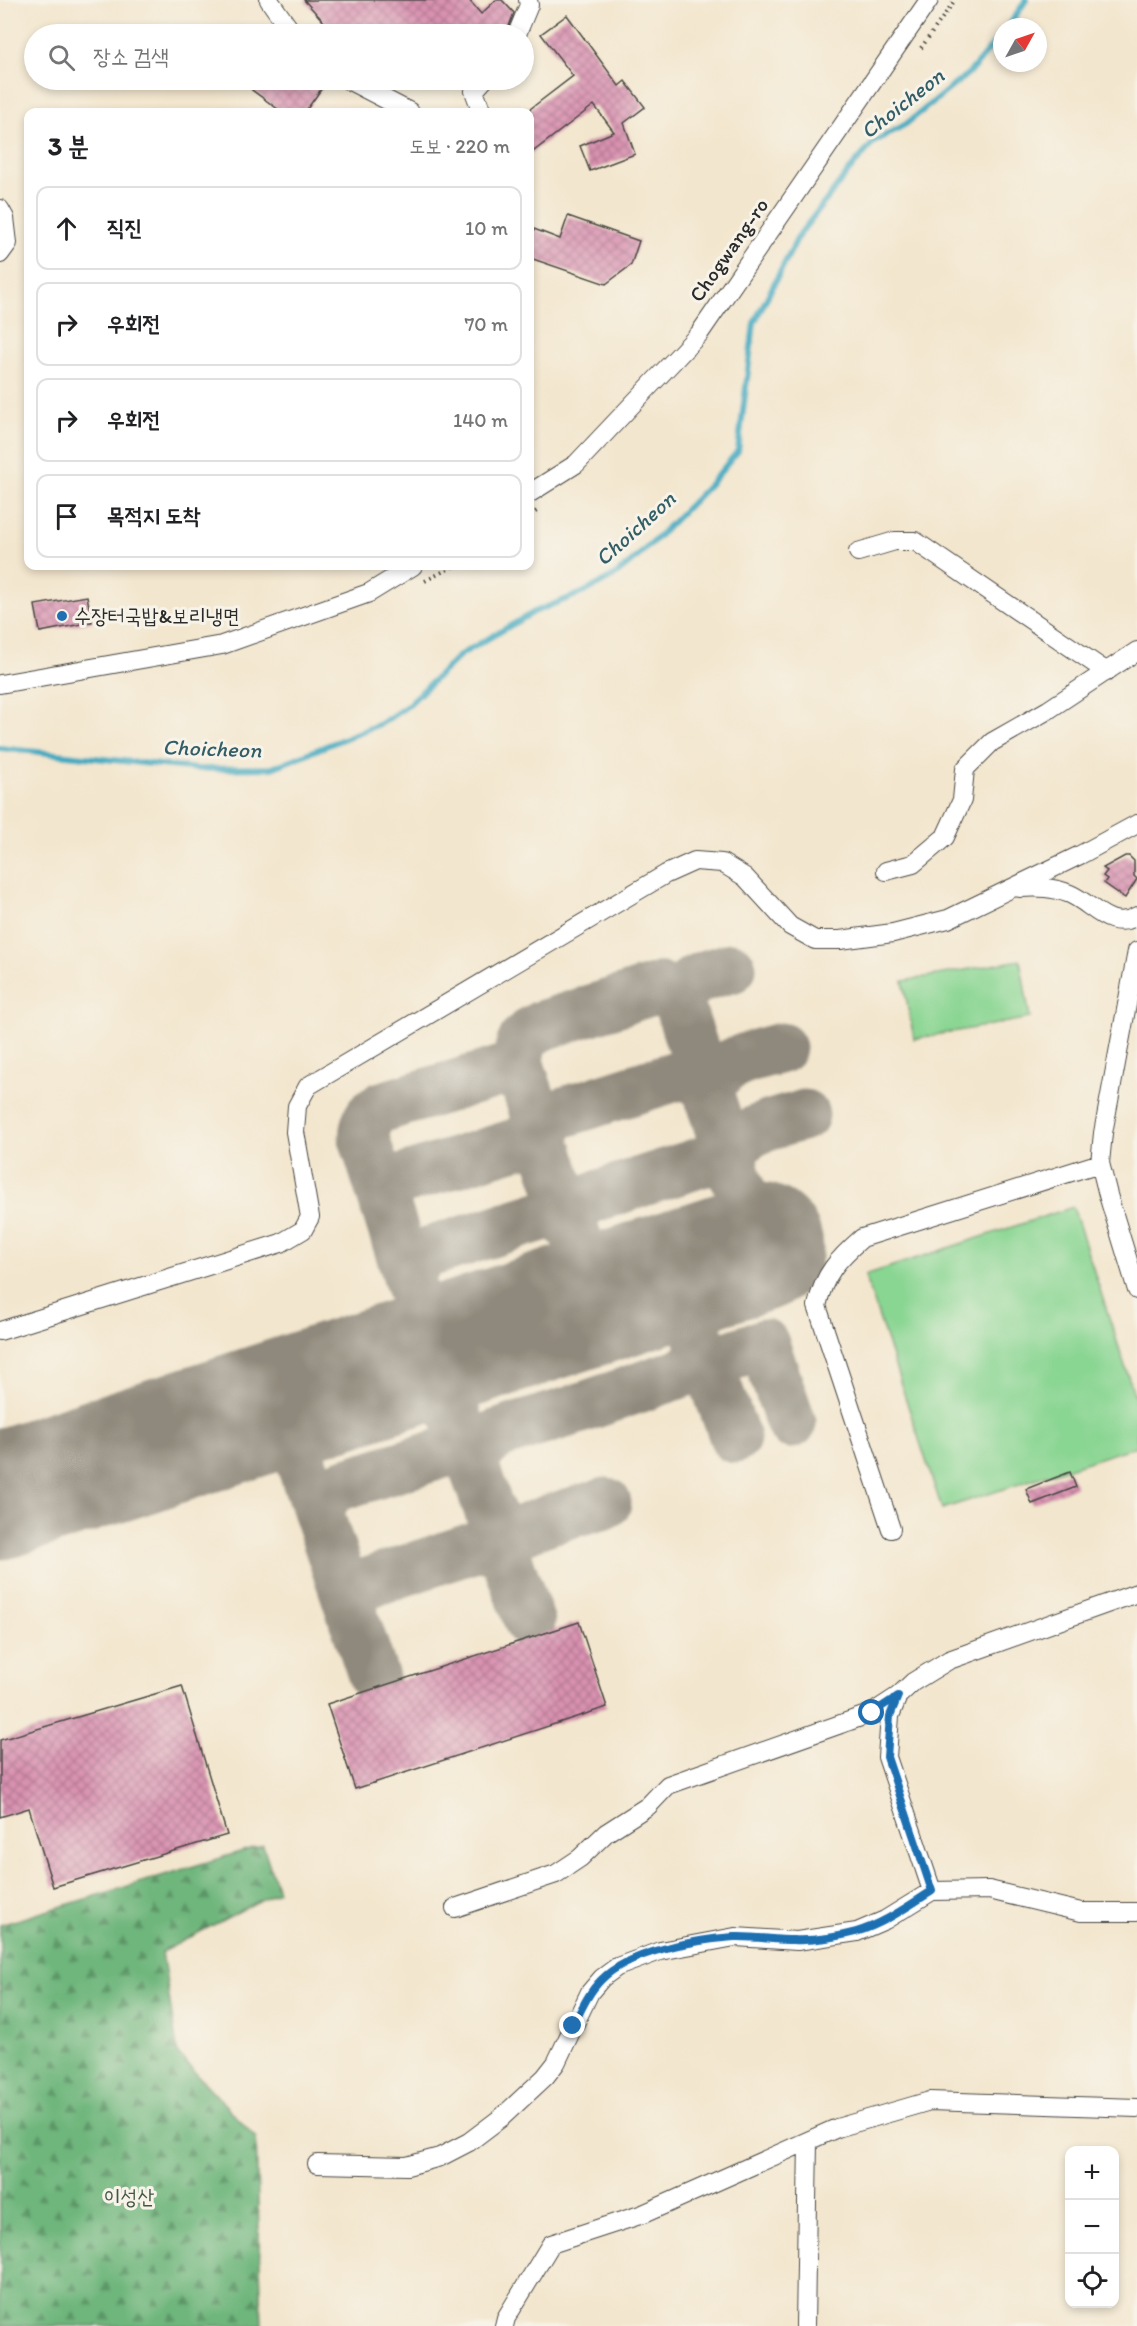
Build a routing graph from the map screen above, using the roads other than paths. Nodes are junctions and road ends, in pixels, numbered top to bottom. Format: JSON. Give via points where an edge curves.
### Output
{"nodes":[{"id":1,"x":268,"y":0,"type":"edge"},
{"id":2,"x":528,"y":0,"type":"edge"},
{"id":3,"x":929,"y":0,"type":"edge"},
{"id":4,"x":285,"y":24,"type":"edge"},
{"id":5,"x":521,"y":24,"type":"edge"},
{"id":6,"x":367,"y":90,"type":"edge"},
{"id":7,"x":475,"y":90,"type":"edge"},
{"id":8,"x":480,"y":107,"type":"dead end"},
{"id":9,"x":402,"y":108,"type":"edge"},
{"id":10,"x":0,"y":209,"type":"edge"},
{"id":11,"x":0,"y":254,"type":"edge"},
{"id":12,"x":534,"y":490,"type":"edge"},
{"id":13,"x":858,"y":552,"type":"dead end"},
{"id":14,"x":406,"y":570,"type":"edge"},
{"id":15,"x":1137,"y":651,"type":"edge"},
{"id":16,"x":1107,"y":672,"type":"junction"},
{"id":17,"x":0,"y":684,"type":"edge"},
{"id":18,"x":1137,"y":824,"type":"edge"},
{"id":19,"x":886,"y":871,"type":"dead end"},
{"id":20,"x":1011,"y":888,"type":"junction"},
{"id":21,"x":1137,"y":916,"type":"edge"},
{"id":22,"x":1137,"y":951,"type":"edge"},
{"id":23,"x":1100,"y":1163,"type":"junction"},
{"id":24,"x":1137,"y":1290,"type":"edge"},
{"id":25,"x":0,"y":1331,"type":"edge"},
{"id":26,"x":891,"y":1529,"type":"dead end"},
{"id":27,"x":1137,"y":1593,"type":"edge"},
{"id":28,"x":898,"y":1696,"type":"junction"},
{"id":29,"x":932,"y":1891,"type":"junction"},
{"id":30,"x":455,"y":1908,"type":"dead end"},
{"id":31,"x":1137,"y":1912,"type":"edge"},
{"id":32,"x":1137,"y":2108,"type":"edge"},
{"id":33,"x":808,"y":2141,"type":"junction"},
{"id":34,"x":317,"y":2164,"type":"dead end"},
{"id":35,"x":504,"y":2326,"type":"edge"},
{"id":36,"x":806,"y":2326,"type":"edge"}],
"edges":[{"from":1,"to":4,"type":"street"},
{"from":2,"to":5,"type":"street"},
{"from":3,"to":12,"type":"street","name":"Chogwang-ro","via":[[699,334],[576,464]]},
{"from":6,"to":9,"type":"street"},
{"from":7,"to":8,"type":"street"},
{"from":10,"to":11,"type":"street","via":[[8,243]]},
{"from":13,"to":16,"type":"street","via":[[895,541],[915,541]]},
{"from":14,"to":17,"type":"street","via":[[369,593],[222,645]]},
{"from":15,"to":16,"type":"street"},
{"from":16,"to":19,"type":"street","via":[[992,742],[965,769],[962,800],[945,837],[913,864]]},
{"from":18,"to":20,"type":"street"},
{"from":20,"to":21,"type":"street","via":[[1049,887],[1073,895],[1111,920]]},
{"from":20,"to":25,"type":"street","via":[[948,919],[893,933],[815,940],[790,926],[745,877],[722,863],[695,861],[666,874],[308,1086],[297,1106],[295,1132],[310,1217],[303,1230],[281,1243]]},
{"from":22,"to":23,"type":"street"},
{"from":23,"to":24,"type":"street"},
{"from":23,"to":26,"type":"street","via":[[862,1238],[840,1257],[821,1287],[818,1306]]},
{"from":27,"to":28,"type":"street","via":[[949,1660],[921,1676]]},
{"from":28,"to":29,"type":"street","via":[[890,1716],[887,1757]]},
{"from":28,"to":30,"type":"street","via":[[872,1713],[668,1785],[648,1806],[606,1833],[556,1874]]},
{"from":29,"to":31,"type":"street","via":[[989,1890],[1081,1912]]},
{"from":29,"to":34,"type":"street","via":[[857,1932],[796,1941],[735,1937],[688,1944],[617,1967],[590,1992],[556,2063],[545,2077],[469,2142],[440,2157],[407,2166]]},
{"from":32,"to":33,"type":"street","via":[[930,2101],[837,2128]]},
{"from":33,"to":35,"type":"street","via":[[643,2214],[551,2244]]},
{"from":33,"to":36,"type":"street"}]}
